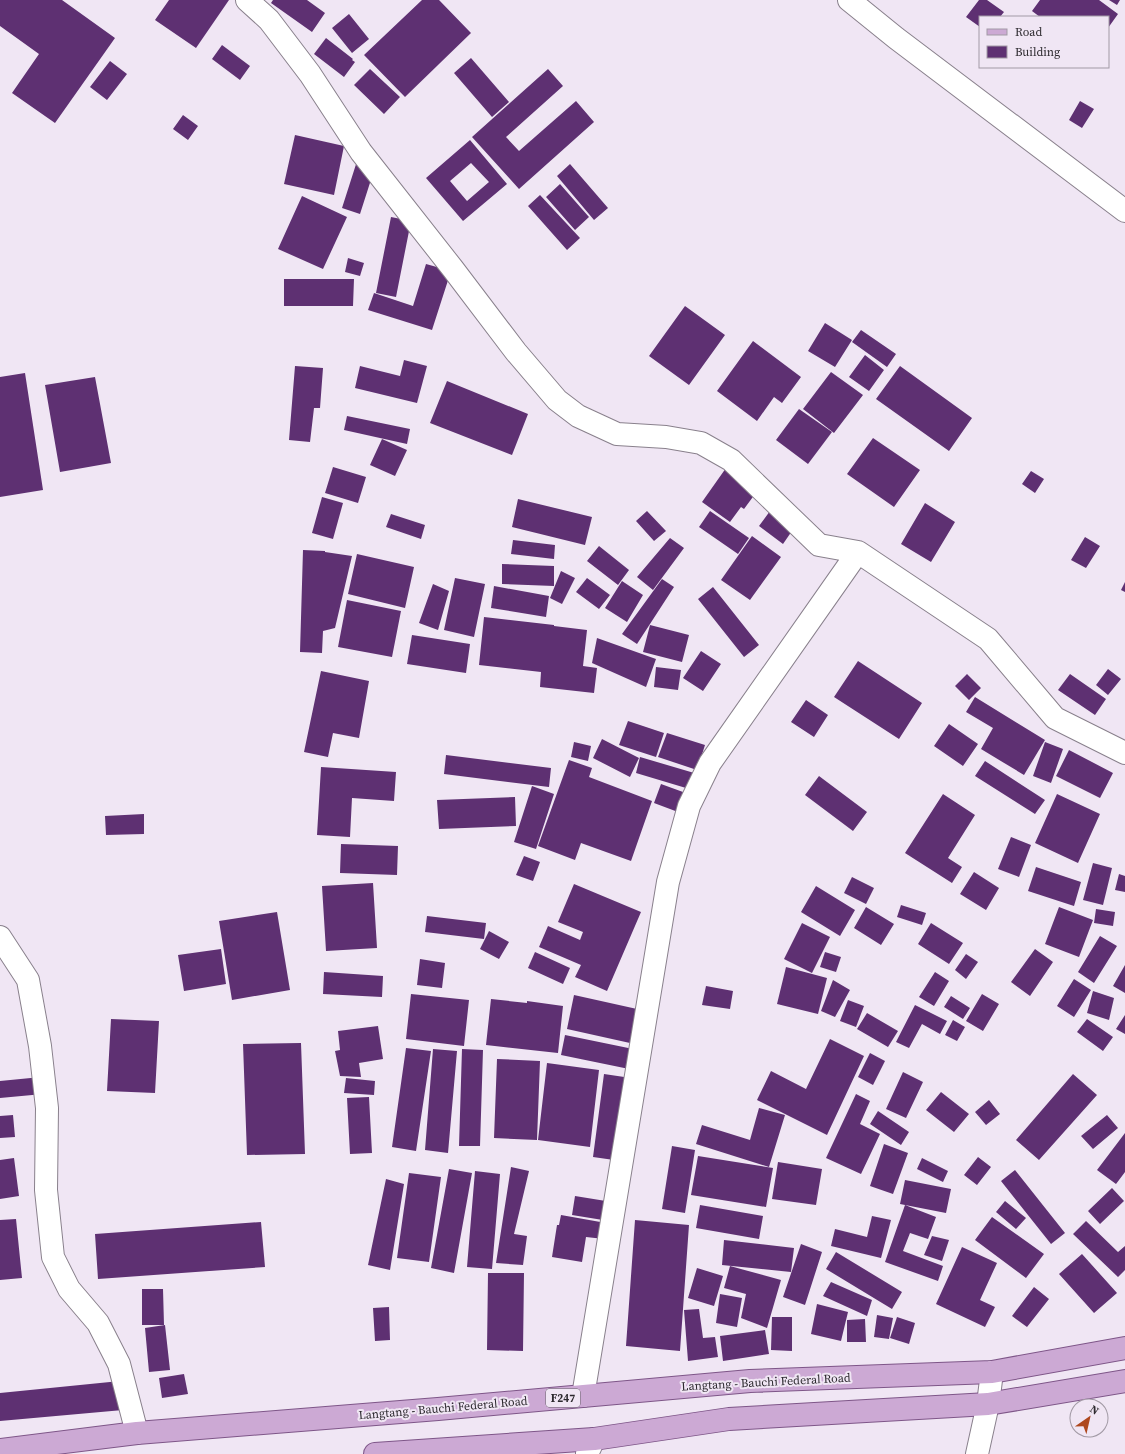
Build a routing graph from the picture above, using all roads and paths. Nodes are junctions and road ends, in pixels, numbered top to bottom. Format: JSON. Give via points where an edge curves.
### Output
{"nodes":[{"id":1,"x":247,"y":0,"type":"edge"},
{"id":2,"x":849,"y":0,"type":"edge"},
{"id":3,"x":1125,"y":211,"type":"edge"},
{"id":4,"x":858,"y":552,"type":"junction"},
{"id":5,"x":1125,"y":753,"type":"edge"},
{"id":6,"x":0,"y":936,"type":"edge"},
{"id":7,"x":1125,"y":1348,"type":"edge"},
{"id":8,"x":992,"y":1372,"type":"junction"},
{"id":9,"x":1125,"y":1381,"type":"edge"},
{"id":10,"x":583,"y":1396,"type":"junction"},
{"id":11,"x":988,"y":1404,"type":"junction"},
{"id":12,"x":137,"y":1433,"type":"junction"},
{"id":13,"x":591,"y":1446,"type":"edge"},
{"id":14,"x":0,"y":1450,"type":"edge"},
{"id":15,"x":375,"y":1454,"type":"edge"},
{"id":16,"x":977,"y":1454,"type":"edge"}],
"edges":[{"from":1,"to":4,"type":"street","via":[[269,20],[310,74],[361,152],[516,352],[557,400],[578,416],[617,434],[666,437],[701,444],[731,460],[819,545]]},
{"from":2,"to":3,"type":"street"},
{"from":4,"to":5,"type":"street","via":[[988,639],[1055,718]]},
{"from":4,"to":10,"type":"street","via":[[710,763],[689,806],[668,882]]},
{"from":6,"to":12,"type":"street","via":[[28,980],[40,1046],[47,1108],[46,1190],[52,1257],[69,1289],[98,1323],[119,1364]]},
{"from":7,"to":8,"type":"main road","name":"Langtang - Bauchi Federal Road","number":"F247"},
{"from":8,"to":10,"type":"main road","name":"Langtang - Bauchi Federal Road","number":"F247","via":[[750,1381]]},
{"from":8,"to":11,"type":"street"},
{"from":9,"to":11,"type":"main road"},
{"from":10,"to":12,"type":"main road","name":"Langtang - Bauchi Federal Road","number":"F247"},
{"from":11,"to":13,"type":"main road","via":[[729,1419]]},
{"from":11,"to":16,"type":"street"},
{"from":12,"to":14,"type":"main road","name":"Langtang - Bauchi Federal Road","number":"F247"},
{"from":13,"to":15,"type":"main road"}]}
